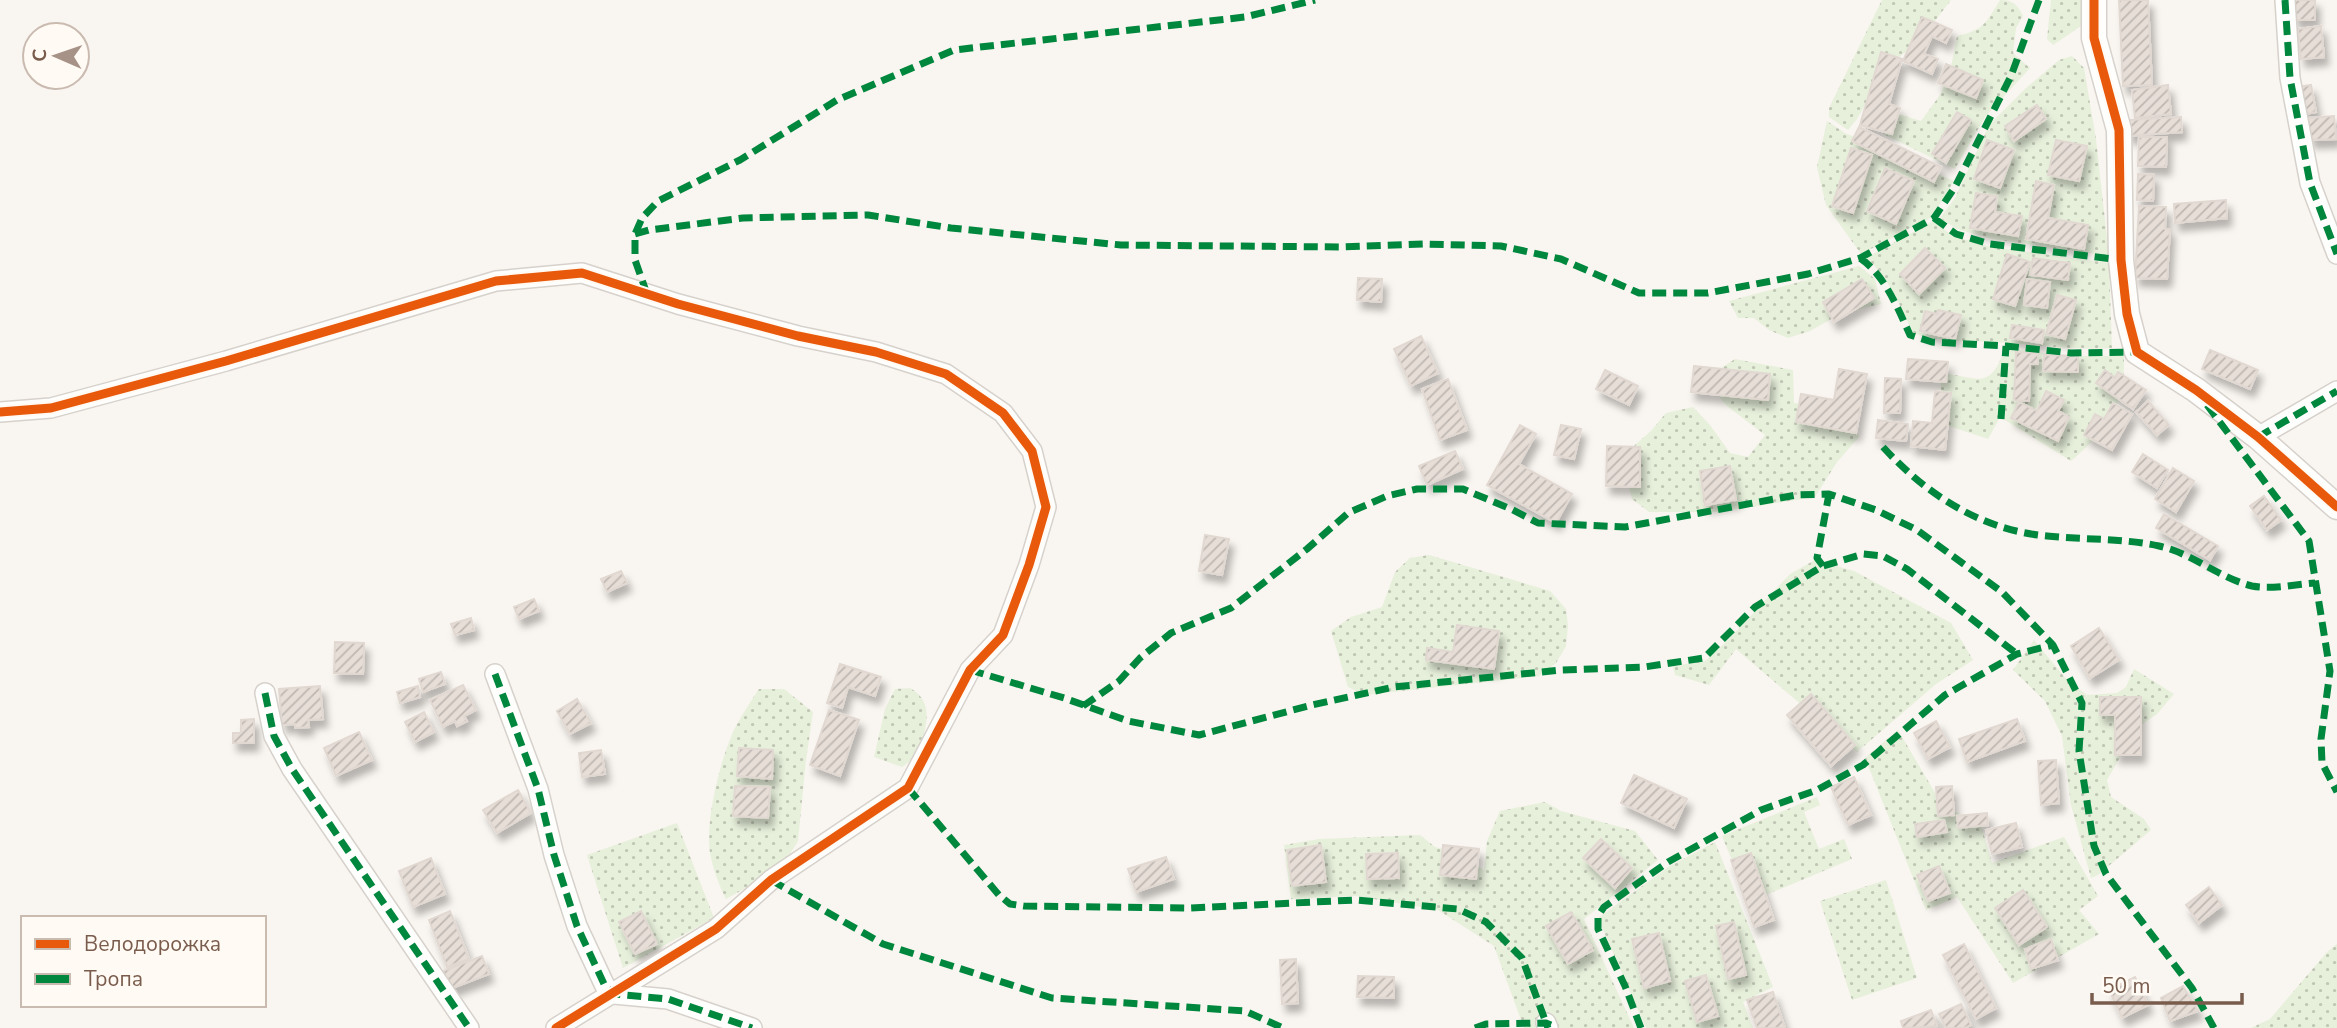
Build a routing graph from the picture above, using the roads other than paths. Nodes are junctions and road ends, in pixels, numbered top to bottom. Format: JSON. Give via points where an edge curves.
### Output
{"nodes":[{"id":1,"x":2094,"y":0,"type":"edge"},
{"id":2,"x":2285,"y":0,"type":"edge"},
{"id":3,"x":2337,"y":254,"type":"edge"},
{"id":4,"x":2337,"y":391,"type":"edge"},
{"id":5,"x":0,"y":412,"type":"edge"},
{"id":6,"x":2258,"y":437,"type":"junction"},
{"id":7,"x":2337,"y":507,"type":"edge"},
{"id":8,"x":495,"y":674,"type":"dead end"},
{"id":9,"x":265,"y":693,"type":"dead end"},
{"id":10,"x":614,"y":994,"type":"junction"},
{"id":11,"x":469,"y":1028,"type":"edge"},
{"id":12,"x":556,"y":1028,"type":"edge"},
{"id":13,"x":752,"y":1028,"type":"edge"}],
"edges":[{"from":1,"to":6,"type":"street","via":[[2094,38],[2119,130],[2121,260],[2137,352]]},
{"from":2,"to":3,"type":"street","via":[[2290,78],[2310,183]]},
{"from":4,"to":6,"type":"street"},
{"from":5,"to":10,"type":"street","via":[[51,408],[496,281],[582,273],[678,304],[876,352],[946,374],[1003,413],[1031,451],[1046,507],[1003,635],[970,670],[908,789],[771,880],[716,929]]},
{"from":6,"to":7,"type":"street"},
{"from":8,"to":10,"type":"street","via":[[538,789],[578,926],[605,986]]},
{"from":9,"to":11,"type":"street","via":[[274,736],[292,769]]},
{"from":10,"to":12,"type":"street"},
{"from":10,"to":13,"type":"street","via":[[668,999]]}]}
